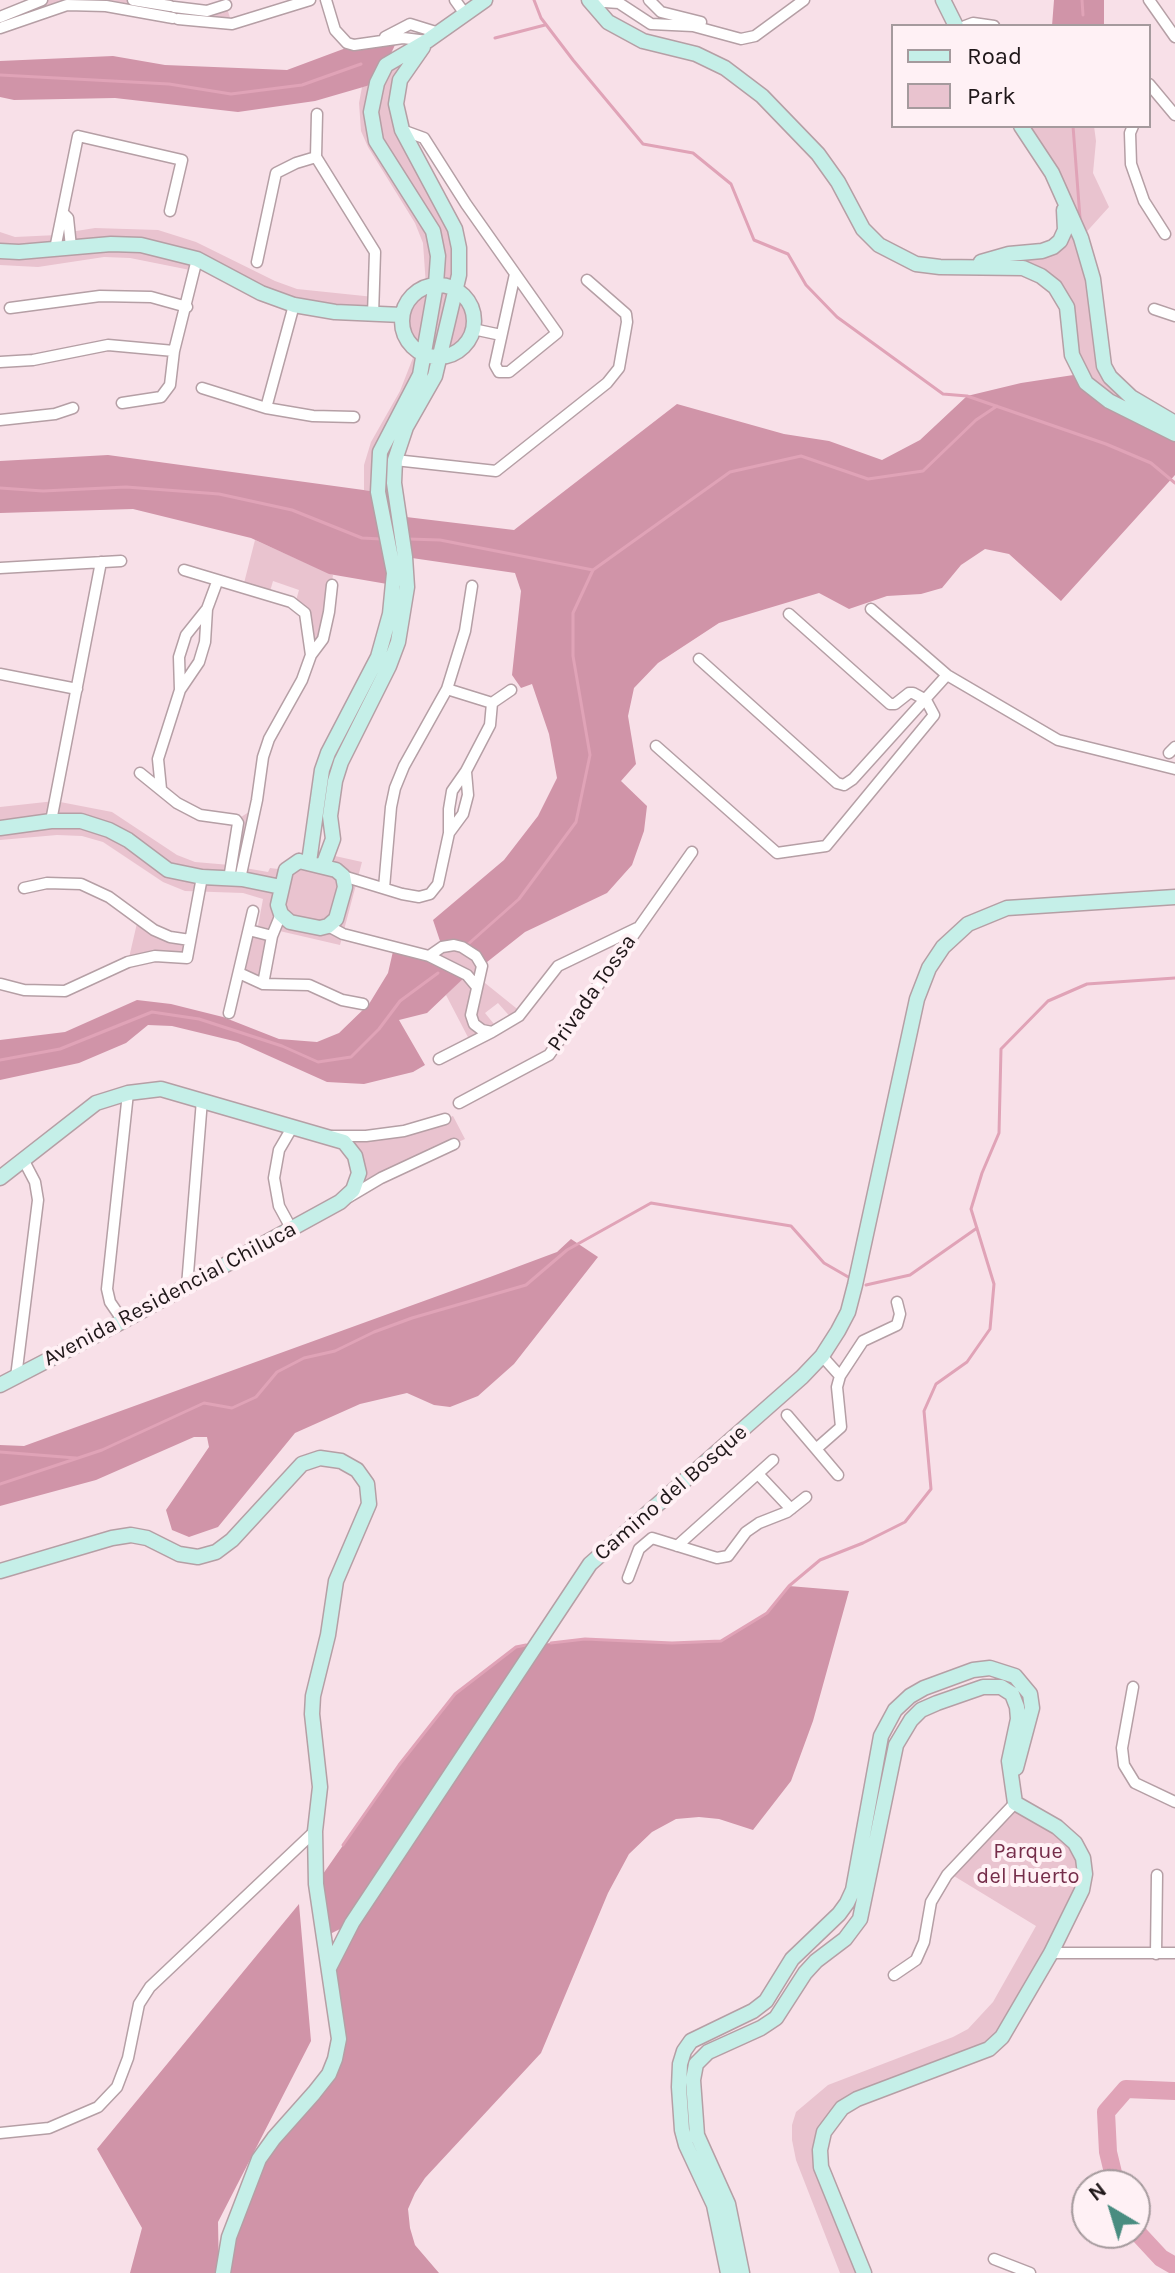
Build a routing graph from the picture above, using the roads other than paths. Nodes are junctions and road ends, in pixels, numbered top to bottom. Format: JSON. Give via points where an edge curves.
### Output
{"nodes":[{"id":1,"x":42,"y":0,"type":"edge"},
{"id":2,"x":310,"y":0,"type":"edge"},
{"id":3,"x":326,"y":0,"type":"edge"},
{"id":4,"x":455,"y":0,"type":"edge"},
{"id":5,"x":485,"y":0,"type":"edge"},
{"id":6,"x":590,"y":0,"type":"edge"},
{"id":7,"x":649,"y":0,"type":"edge"},
{"id":8,"x":804,"y":0,"type":"edge"},
{"id":9,"x":943,"y":0,"type":"edge"},
{"id":10,"x":1149,"y":0,"type":"edge"},
{"id":11,"x":130,"y":3,"type":"edge"},
{"id":12,"x":225,"y":3,"type":"edge"},
{"id":13,"x":170,"y":12,"type":"junction"},
{"id":14,"x":465,"y":14,"type":"junction"},
{"id":15,"x":0,"y":17,"type":"edge"},
{"id":16,"x":232,"y":24,"type":"junction"},
{"id":17,"x":955,"y":24,"type":"edge"},
{"id":18,"x":0,"y":28,"type":"edge"},
{"id":19,"x":712,"y":30,"type":"junction"},
{"id":20,"x":433,"y":37,"type":"junction"},
{"id":21,"x":1175,"y":37,"type":"edge"},
{"id":22,"x":1151,"y":89,"type":"edge"},
{"id":23,"x":317,"y":114,"type":"dead end"},
{"id":24,"x":1175,"y":115,"type":"edge"},
{"id":25,"x":1022,"y":128,"type":"edge"},
{"id":26,"x":1131,"y":128,"type":"edge"},
{"id":27,"x":402,"y":130,"type":"junction"},
{"id":28,"x":316,"y":157,"type":"junction"},
{"id":29,"x":1064,"y":202,"type":"junction"},
{"id":30,"x":170,"y":211,"type":"dead end"},
{"id":31,"x":64,"y":214,"type":"junction"},
{"id":32,"x":1165,"y":234,"type":"dead end"},
{"id":33,"x":71,"y":247,"type":"junction"},
{"id":34,"x":55,"y":249,"type":"junction"},
{"id":35,"x":0,"y":251,"type":"edge"},
{"id":36,"x":197,"y":259,"type":"junction"},
{"id":37,"x":257,"y":262,"type":"dead end"},
{"id":38,"x":965,"y":267,"type":"junction"},
{"id":39,"x":515,"y":274,"type":"junction"},
{"id":40,"x":587,"y":280,"type":"dead end"},
{"id":41,"x":436,"y":284,"type":"junction"},
{"id":42,"x":456,"y":289,"type":"junction"},
{"id":43,"x":294,"y":305,"type":"junction"},
{"id":44,"x":187,"y":307,"type":"junction"},
{"id":45,"x":10,"y":308,"type":"dead end"},
{"id":46,"x":1154,"y":309,"type":"dead end"},
{"id":47,"x":373,"y":315,"type":"junction"},
{"id":48,"x":402,"y":315,"type":"junction"},
{"id":49,"x":1175,"y":316,"type":"edge"},
{"id":50,"x":473,"y":329,"type":"junction"},
{"id":51,"x":501,"y":335,"type":"junction"},
{"id":52,"x":174,"y":351,"type":"junction"},
{"id":53,"x":433,"y":356,"type":"junction"},
{"id":54,"x":0,"y":362,"type":"edge"},
{"id":55,"x":202,"y":388,"type":"dead end"},
{"id":56,"x":122,"y":403,"type":"dead end"},
{"id":57,"x":73,"y":408,"type":"dead end"},
{"id":58,"x":266,"y":408,"type":"junction"},
{"id":59,"x":354,"y":417,"type":"dead end"},
{"id":60,"x":0,"y":420,"type":"edge"},
{"id":61,"x":1175,"y":423,"type":"edge"},
{"id":62,"x":1175,"y":434,"type":"edge"},
{"id":63,"x":395,"y":460,"type":"junction"},
{"id":64,"x":377,"y":478,"type":"junction"},
{"id":65,"x":394,"y":479,"type":"junction"},
{"id":66,"x":121,"y":561,"type":"dead end"},
{"id":67,"x":101,"y":562,"type":"junction"},
{"id":68,"x":0,"y":569,"type":"edge"},
{"id":69,"x":184,"y":570,"type":"dead end"},
{"id":70,"x":217,"y":582,"type":"junction"},
{"id":71,"x":332,"y":585,"type":"dead end"},
{"id":72,"x":472,"y":586,"type":"dead end"},
{"id":73,"x":207,"y":609,"type":"junction"},
{"id":74,"x":871,"y":609,"type":"dead end"},
{"id":75,"x":789,"y":614,"type":"dead end"},
{"id":76,"x":311,"y":655,"type":"junction"},
{"id":77,"x":699,"y":659,"type":"dead end"},
{"id":78,"x":0,"y":674,"type":"edge"},
{"id":79,"x":947,"y":675,"type":"junction"},
{"id":80,"x":77,"y":689,"type":"junction"},
{"id":81,"x":447,"y":689,"type":"junction"},
{"id":82,"x":180,"y":690,"type":"junction"},
{"id":83,"x":511,"y":690,"type":"dead end"},
{"id":84,"x":926,"y":700,"type":"junction"},
{"id":85,"x":492,"y":703,"type":"junction"},
{"id":86,"x":656,"y":746,"type":"dead end"},
{"id":87,"x":1175,"y":769,"type":"edge"},
{"id":88,"x":140,"y":773,"type":"dead end"},
{"id":89,"x":161,"y":789,"type":"junction"},
{"id":90,"x":257,"y":800,"type":"junction"},
{"id":91,"x":323,"y":815,"type":"junction"},
{"id":92,"x":234,"y":818,"type":"junction"},
{"id":93,"x":51,"y":821,"type":"junction"},
{"id":94,"x":0,"y":828,"type":"edge"},
{"id":95,"x":692,"y":852,"type":"dead end"},
{"id":96,"x":317,"y":860,"type":"junction"},
{"id":97,"x":343,"y":876,"type":"junction"},
{"id":98,"x":202,"y":877,"type":"junction"},
{"id":99,"x":234,"y":879,"type":"junction"},
{"id":100,"x":281,"y":887,"type":"junction"},
{"id":101,"x":24,"y":888,"type":"dead end"},
{"id":102,"x":384,"y":888,"type":"junction"},
{"id":103,"x":1175,"y":897,"type":"edge"},
{"id":104,"x":253,"y":911,"type":"dead end"},
{"id":105,"x":281,"y":914,"type":"junction"},
{"id":106,"x":328,"y":926,"type":"junction"},
{"id":107,"x":639,"y":927,"type":"junction"},
{"id":108,"x":249,"y":930,"type":"junction"},
{"id":109,"x":272,"y":936,"type":"junction"},
{"id":110,"x":170,"y":937,"type":"junction"},
{"id":111,"x":190,"y":940,"type":"junction"},
{"id":112,"x":168,"y":955,"type":"junction"},
{"id":113,"x":429,"y":956,"type":"junction"},
{"id":114,"x":239,"y":973,"type":"junction"},
{"id":115,"x":1,"y":984,"type":"edge"},
{"id":116,"x":263,"y":984,"type":"junction"},
{"id":117,"x":477,"y":987,"type":"junction"},
{"id":118,"x":363,"y":1004,"type":"dead end"},
{"id":119,"x":229,"y":1013,"type":"dead end"},
{"id":120,"x":492,"y":1032,"type":"junction"},
{"id":121,"x":439,"y":1059,"type":"dead end"},
{"id":122,"x":128,"y":1093,"type":"junction"},
{"id":123,"x":202,"y":1100,"type":"junction"},
{"id":124,"x":459,"y":1103,"type":"dead end"},
{"id":125,"x":445,"y":1119,"type":"dead end"},
{"id":126,"x":293,"y":1126,"type":"junction"},
{"id":127,"x":327,"y":1135,"type":"junction"},
{"id":128,"x":454,"y":1144,"type":"dead end"},
{"id":129,"x":24,"y":1161,"type":"junction"},
{"id":130,"x":0,"y":1178,"type":"edge"},
{"id":131,"x":340,"y":1202,"type":"junction"},
{"id":132,"x":291,"y":1228,"type":"junction"},
{"id":133,"x":187,"y":1286,"type":"junction"},
{"id":134,"x":897,"y":1302,"type":"dead end"},
{"id":135,"x":123,"y":1321,"type":"junction"},
{"id":136,"x":822,"y":1356,"type":"junction"},
{"id":137,"x":840,"y":1376,"type":"junction"},
{"id":138,"x":16,"y":1377,"type":"junction"},
{"id":139,"x":0,"y":1385,"type":"edge"},
{"id":140,"x":787,"y":1415,"type":"dead end"},
{"id":141,"x":816,"y":1449,"type":"junction"},
{"id":142,"x":773,"y":1460,"type":"dead end"},
{"id":143,"x":758,"y":1474,"type":"junction"},
{"id":144,"x":838,"y":1475,"type":"dead end"},
{"id":145,"x":806,"y":1497,"type":"dead end"},
{"id":146,"x":791,"y":1509,"type":"junction"},
{"id":147,"x":637,"y":1521,"type":"junction"},
{"id":148,"x":624,"y":1532,"type":"junction"},
{"id":149,"x":652,"y":1538,"type":"junction"},
{"id":150,"x":677,"y":1546,"type":"junction"},
{"id":151,"x":639,"y":1549,"type":"junction"},
{"id":152,"x":0,"y":1571,"type":"edge"},
{"id":153,"x":628,"y":1578,"type":"dead end"},
{"id":154,"x":1133,"y":1687,"type":"dead end"},
{"id":155,"x":1011,"y":1788,"type":"junction"},
{"id":156,"x":1175,"y":1802,"type":"edge"},
{"id":157,"x":1015,"y":1803,"type":"junction"},
{"id":158,"x":315,"y":1831,"type":"junction"},
{"id":159,"x":1157,"y":1875,"type":"dead end"},
{"id":160,"x":352,"y":1923,"type":"junction"},
{"id":161,"x":324,"y":1937,"type":"junction"},
{"id":162,"x":1051,"y":1953,"type":"junction"},
{"id":163,"x":1175,"y":1953,"type":"edge"},
{"id":164,"x":1156,"y":1954,"type":"junction"},
{"id":165,"x":329,"y":1968,"type":"junction"},
{"id":166,"x":894,"y":1975,"type":"dead end"},
{"id":167,"x":0,"y":2133,"type":"edge"},
{"id":168,"x":994,"y":2259,"type":"dead end"},
{"id":169,"x":223,"y":2273,"type":"edge"},
{"id":170,"x":728,"y":2273,"type":"edge"},
{"id":171,"x":742,"y":2273,"type":"edge"},
{"id":172,"x":864,"y":2273,"type":"edge"},
{"id":173,"x":1030,"y":2273,"type":"edge"}],
"edges":[{"from":1,"to":15,"type":"street"},
{"from":2,"to":16,"type":"street"},
{"from":3,"to":20,"type":"street","via":[[335,30],[354,45]]},
{"from":4,"to":14,"type":"street"},
{"from":5,"to":14,"type":"street"},
{"from":6,"to":19,"type":"street","via":[[619,3],[651,24]]},
{"from":6,"to":38,"type":"street","via":[[608,22],[643,41],[696,54],[762,96],[818,154],[863,229],[879,245],[916,264]]},
{"from":7,"to":19,"type":"street","via":[[661,12],[699,21]]},
{"from":8,"to":19,"type":"street","via":[[755,36],[741,39]]},
{"from":9,"to":17,"type":"street"},
{"from":10,"to":21,"type":"street"},
{"from":11,"to":13,"type":"street"},
{"from":11,"to":18,"type":"street","via":[[67,5]]},
{"from":12,"to":13,"type":"street","via":[[207,11]]},
{"from":12,"to":16,"type":"street"},
{"from":13,"to":16,"type":"street"},
{"from":14,"to":20,"type":"street"},
{"from":20,"to":27,"type":"street","via":[[400,80],[396,104]]},
{"from":20,"to":41,"type":"street","via":[[386,65],[371,112],[376,141],[433,231]]},
{"from":22,"to":24,"type":"street"},
{"from":23,"to":28,"type":"street"},
{"from":25,"to":29,"type":"street"},
{"from":26,"to":32,"type":"street","via":[[1135,177]]},
{"from":27,"to":39,"type":"street","via":[[424,138]]},
{"from":27,"to":42,"type":"street","via":[[455,229],[460,263]]},
{"from":28,"to":37,"type":"street","via":[[276,173]]},
{"from":28,"to":47,"type":"street","via":[[375,252]]},
{"from":29,"to":38,"type":"street","via":[[1065,230],[1053,247]]},
{"from":29,"to":61,"type":"street","via":[[1093,279],[1104,366],[1131,397]]},
{"from":30,"to":31,"type":"street","via":[[182,160],[78,136]]},
{"from":31,"to":33,"type":"street"},
{"from":31,"to":34,"type":"street"},
{"from":33,"to":34,"type":"street"},
{"from":33,"to":36,"type":"street","via":[[141,245]]},
{"from":34,"to":35,"type":"street"},
{"from":36,"to":43,"type":"street"},
{"from":36,"to":44,"type":"street"},
{"from":38,"to":62,"type":"street","via":[[1023,268],[1055,287],[1067,307],[1072,355],[1086,383],[1109,401]]},
{"from":39,"to":51,"type":"street"},
{"from":39,"to":51,"type":"street","via":[[557,333],[509,372],[499,372],[495,365]]},
{"from":40,"to":63,"type":"street","via":[[626,314],[619,368],[607,383],[496,471]]},
{"from":41,"to":42,"type":"street"},
{"from":41,"to":48,"type":"street","via":[[408,300]]},
{"from":41,"to":53,"type":"street"},
{"from":42,"to":50,"type":"street","via":[[469,302]]},
{"from":42,"to":53,"type":"street"},
{"from":43,"to":47,"type":"street"},
{"from":43,"to":58,"type":"street"},
{"from":44,"to":45,"type":"street","via":[[151,297],[100,296]]},
{"from":44,"to":52,"type":"street"},
{"from":46,"to":49,"type":"street"},
{"from":47,"to":48,"type":"street"},
{"from":48,"to":53,"type":"street","via":[[411,346]]},
{"from":50,"to":51,"type":"street"},
{"from":50,"to":53,"type":"street","via":[[458,351]]},
{"from":52,"to":54,"type":"street","via":[[108,345]]},
{"from":52,"to":56,"type":"street","via":[[170,385],[161,397]]},
{"from":53,"to":63,"type":"street","via":[[435,376],[406,427]]},
{"from":53,"to":64,"type":"street","via":[[380,452]]},
{"from":55,"to":58,"type":"street"},
{"from":57,"to":60,"type":"street"},
{"from":58,"to":59,"type":"street"},
{"from":63,"to":65,"type":"street"},
{"from":64,"to":65,"type":"street"},
{"from":64,"to":91,"type":"street","via":[[394,573],[390,614],[378,657],[328,753],[318,787]]},
{"from":65,"to":91,"type":"street","via":[[405,557],[404,617],[389,666],[341,762]]},
{"from":66,"to":67,"type":"street"},
{"from":67,"to":68,"type":"street"},
{"from":67,"to":80,"type":"street"},
{"from":69,"to":70,"type":"street"},
{"from":70,"to":73,"type":"street"},
{"from":70,"to":76,"type":"street","via":[[294,604],[305,613]]},
{"from":71,"to":76,"type":"street","via":[[323,639]]},
{"from":72,"to":81,"type":"street"},
{"from":73,"to":82,"type":"street","via":[[199,662]]},
{"from":73,"to":82,"type":"street","via":[[186,635],[179,657]]},
{"from":74,"to":79,"type":"street"},
{"from":75,"to":84,"type":"street","via":[[890,704],[909,693]]},
{"from":76,"to":90,"type":"street","via":[[269,739]]},
{"from":77,"to":84,"type":"street","via":[[844,785]]},
{"from":78,"to":80,"type":"street"},
{"from":79,"to":84,"type":"street"},
{"from":79,"to":87,"type":"street","via":[[1058,740]]},
{"from":80,"to":93,"type":"street"},
{"from":81,"to":85,"type":"street"},
{"from":81,"to":102,"type":"street","via":[[395,788]]},
{"from":82,"to":89,"type":"street","via":[[158,759]]},
{"from":83,"to":85,"type":"street"},
{"from":84,"to":86,"type":"street","via":[[933,709],[931,721],[826,846],[777,853]]},
{"from":85,"to":102,"type":"street","via":[[490,725],[452,791],[438,884],[419,897]]},
{"from":88,"to":89,"type":"street"},
{"from":89,"to":92,"type":"street","via":[[200,815]]},
{"from":90,"to":92,"type":"street"},
{"from":90,"to":99,"type":"street"},
{"from":91,"to":96,"type":"street","via":[[333,839]]},
{"from":92,"to":99,"type":"street"},
{"from":93,"to":94,"type":"street"},
{"from":93,"to":98,"type":"street","via":[[81,821],[109,830],[168,870]]},
{"from":95,"to":107,"type":"street","name":"Privada Tossa"},
{"from":96,"to":97,"type":"street"},
{"from":96,"to":100,"type":"street","via":[[292,864]]},
{"from":97,"to":102,"type":"street"},
{"from":97,"to":106,"type":"street","via":[[336,919]]},
{"from":98,"to":99,"type":"street"},
{"from":98,"to":111,"type":"street"},
{"from":99,"to":100,"type":"street"},
{"from":100,"to":105,"type":"street"},
{"from":101,"to":110,"type":"street","via":[[81,884]]},
{"from":103,"to":136,"type":"street","name":"Camino del Bosque","via":[[1007,908],[968,924],[943,947],[917,999],[848,1312]]},
{"from":104,"to":108,"type":"street"},
{"from":105,"to":106,"type":"street","via":[[290,922]]},
{"from":105,"to":109,"type":"street"},
{"from":106,"to":113,"type":"street"},
{"from":107,"to":120,"type":"street","name":"Privada Tossa","via":[[558,966],[519,1016]]},
{"from":107,"to":124,"type":"street","name":"Privada Tossa","via":[[549,1055]]},
{"from":108,"to":109,"type":"street"},
{"from":108,"to":114,"type":"street"},
{"from":109,"to":116,"type":"street"},
{"from":110,"to":111,"type":"street"},
{"from":110,"to":112,"type":"street"},
{"from":111,"to":112,"type":"street","via":[[187,958]]},
{"from":112,"to":115,"type":"street","via":[[119,965],[65,991]]},
{"from":113,"to":117,"type":"street","via":[[467,975]]},
{"from":113,"to":117,"type":"street","via":[[454,945],[471,951],[482,966]]},
{"from":114,"to":116,"type":"street"},
{"from":114,"to":119,"type":"street"},
{"from":116,"to":118,"type":"street","via":[[309,985]]},
{"from":117,"to":120,"type":"street","via":[[474,1024]]},
{"from":120,"to":121,"type":"street","name":"Privada Tossa"},
{"from":122,"to":123,"type":"street","via":[[161,1089]]},
{"from":122,"to":129,"type":"street","via":[[96,1103]]},
{"from":122,"to":135,"type":"street","via":[[107,1289]]},
{"from":123,"to":126,"type":"street"},
{"from":123,"to":133,"type":"street"},
{"from":125,"to":127,"type":"street","via":[[404,1131]]},
{"from":126,"to":127,"type":"street"},
{"from":126,"to":132,"type":"street","via":[[279,1150],[274,1178],[279,1206]]},
{"from":127,"to":131,"type":"street","via":[[344,1142],[359,1173],[353,1190]]},
{"from":128,"to":131,"type":"street","name":"Avenida Residencial Chiluca"},
{"from":129,"to":130,"type":"street"},
{"from":129,"to":138,"type":"street","via":[[38,1200]]},
{"from":131,"to":132,"type":"street","name":"Avenida Residencial Chiluca"},
{"from":132,"to":133,"type":"street","name":"Avenida Residencial Chiluca"},
{"from":133,"to":135,"type":"street","name":"Avenida Residencial Chiluca"},
{"from":134,"to":137,"type":"street","via":[[897,1325],[863,1341]]},
{"from":135,"to":138,"type":"street","name":"Avenida Residencial Chiluca"},
{"from":136,"to":137,"type":"street"},
{"from":136,"to":147,"type":"street","name":"Camino del Bosque"},
{"from":137,"to":141,"type":"street","via":[[841,1427]]},
{"from":138,"to":139,"type":"street","name":"Avenida Residencial Chiluca"},
{"from":140,"to":141,"type":"street"},
{"from":141,"to":144,"type":"street"},
{"from":142,"to":143,"type":"street"},
{"from":143,"to":146,"type":"street"},
{"from":143,"to":150,"type":"street"},
{"from":145,"to":146,"type":"street"},
{"from":146,"to":150,"type":"street","via":[[746,1532],[728,1556],[717,1558]]},
{"from":147,"to":148,"type":"street","name":"Camino del Bosque"},
{"from":147,"to":149,"type":"street"},
{"from":148,"to":151,"type":"street"},
{"from":148,"to":160,"type":"street","name":"Camino del Bosque","via":[[582,1576]]},
{"from":149,"to":150,"type":"street"},
{"from":149,"to":151,"type":"street"},
{"from":151,"to":153,"type":"street"},
{"from":152,"to":158,"type":"street","via":[[131,1535],[179,1554],[198,1557],[216,1552],[302,1464],[320,1458],[357,1470],[367,1484],[369,1504],[336,1581],[313,1696],[320,1787]]},
{"from":154,"to":156,"type":"street","via":[[1124,1765],[1135,1783]]},
{"from":155,"to":157,"type":"street"},
{"from":155,"to":170,"type":"street","via":[[1032,1708],[1030,1694],[1015,1676],[990,1668],[973,1670],[910,1696],[881,1736],[847,1903],[792,1959],[766,2001],[691,2041],[684,2051],[679,2076],[682,2130],[714,2205]]},
{"from":155,"to":171,"type":"street","via":[[1009,1761],[1018,1719],[1012,1694],[1001,1687],[983,1687],[921,1710],[896,1745],[860,1919],[805,1973],[776,2018],[708,2052],[696,2064],[697,2135],[728,2204]]},
{"from":157,"to":162,"type":"street","via":[[1057,1827],[1083,1858],[1082,1890]]},
{"from":157,"to":166,"type":"street","via":[[947,1875],[931,1902],[916,1960]]},
{"from":158,"to":161,"type":"street"},
{"from":158,"to":167,"type":"street","via":[[150,1987],[139,2004],[117,2087],[98,2107],[49,2128]]},
{"from":159,"to":164,"type":"street"},
{"from":160,"to":161,"type":"street"},
{"from":160,"to":165,"type":"street","name":"Camino del Bosque"},
{"from":161,"to":165,"type":"street"},
{"from":162,"to":164,"type":"street"},
{"from":162,"to":172,"type":"street","via":[[1011,2025],[989,2049],[857,2099],[842,2108],[824,2132],[821,2167]]},
{"from":163,"to":164,"type":"street"},
{"from":165,"to":169,"type":"street","via":[[339,2039],[335,2059],[329,2074],[259,2159],[229,2237]]},
{"from":168,"to":173,"type":"street"}]}
